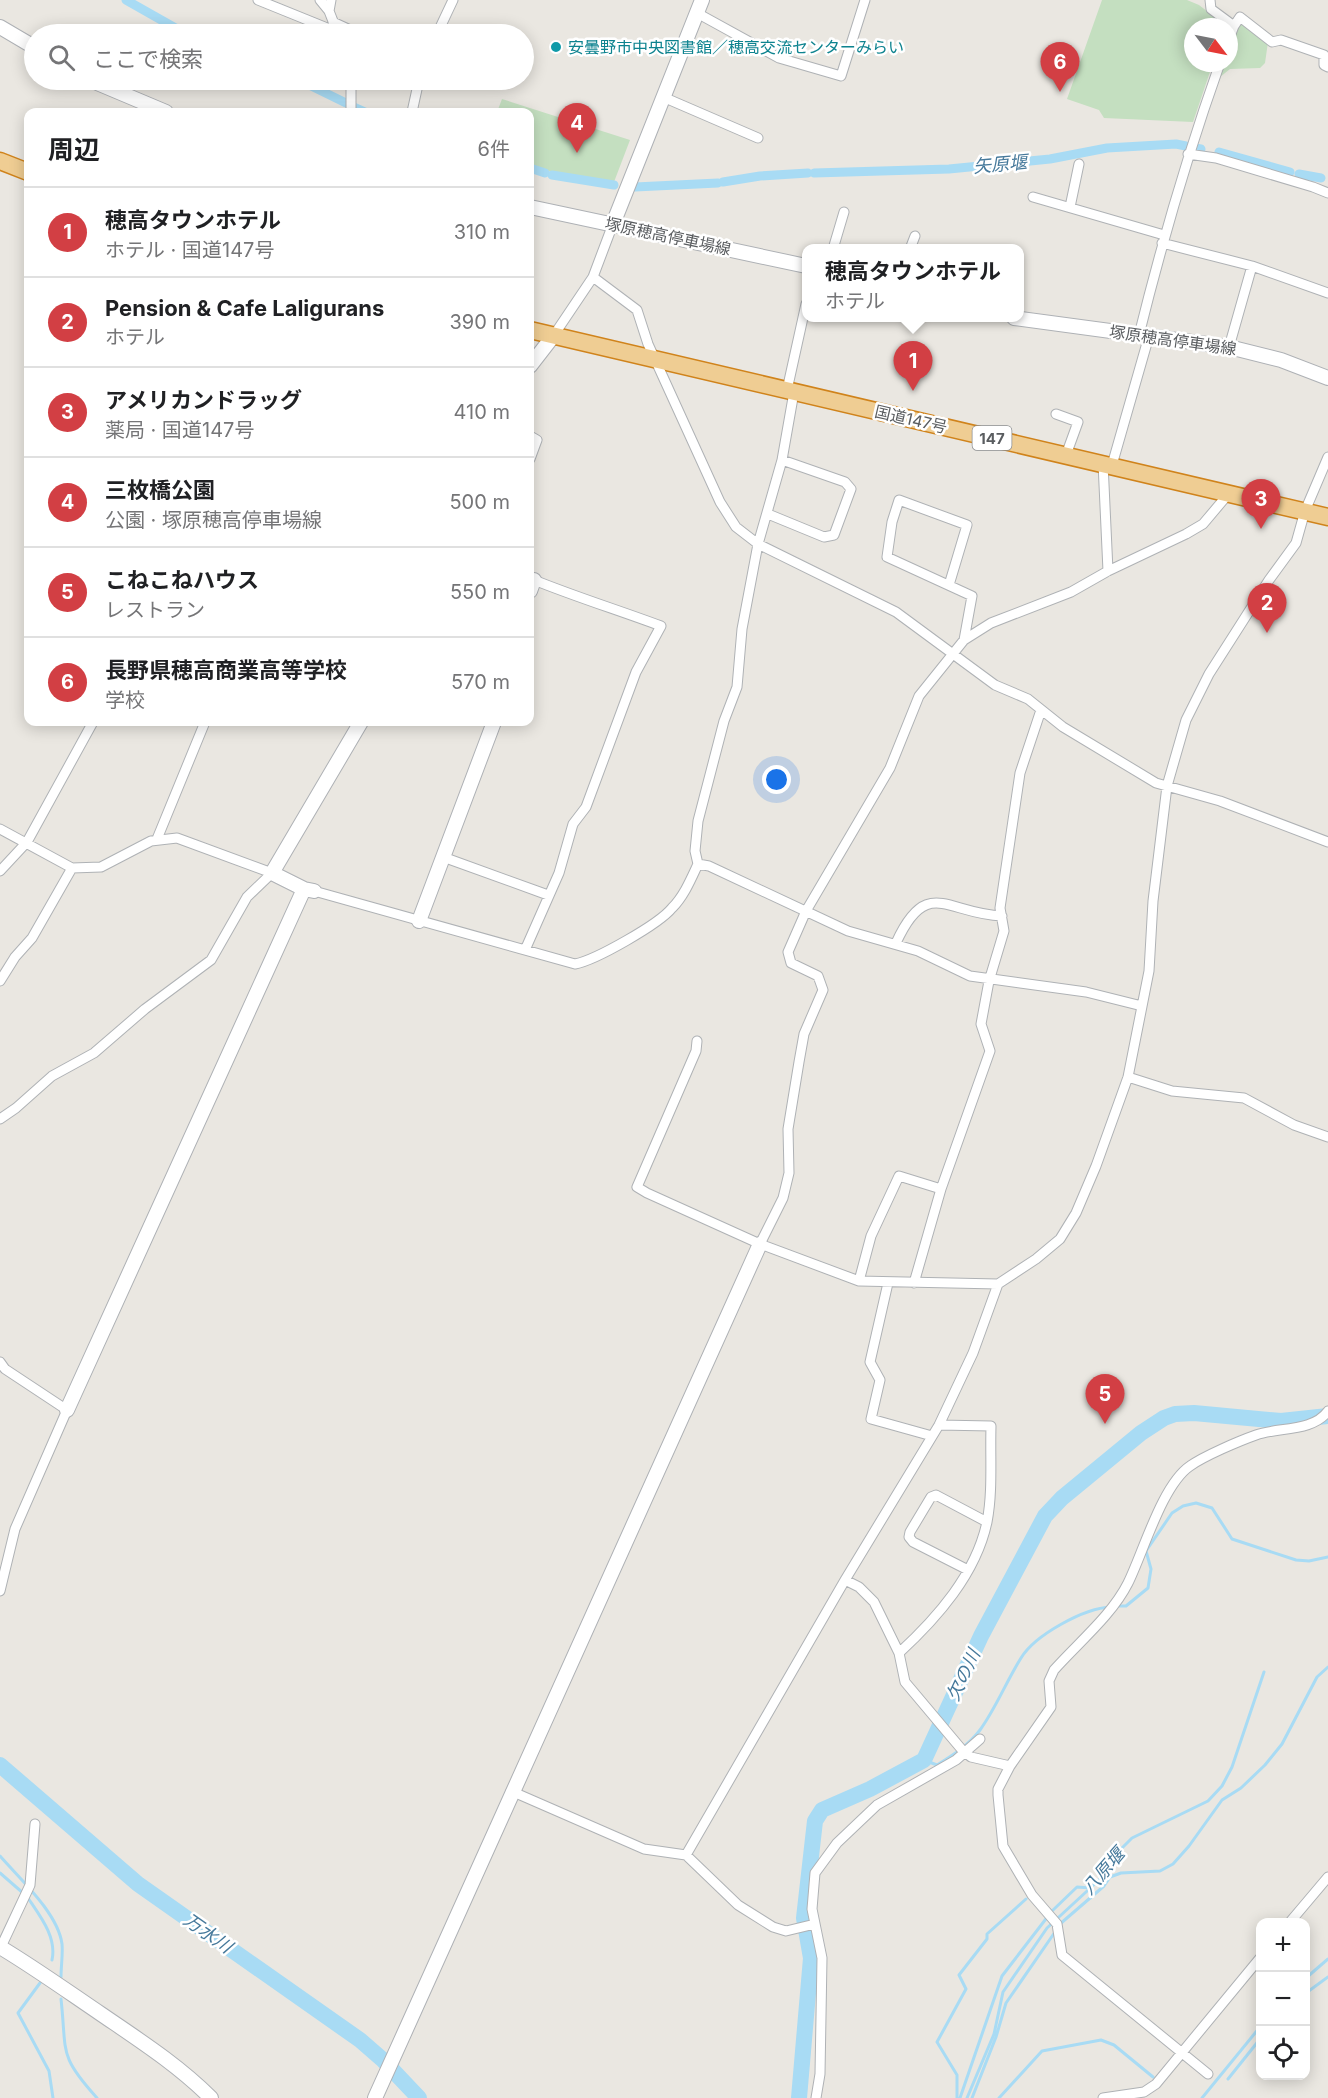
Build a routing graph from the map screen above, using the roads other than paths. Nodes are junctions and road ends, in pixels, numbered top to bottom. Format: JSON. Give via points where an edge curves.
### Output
{"nodes":[{"id":1,"x":258,"y":0,"type":"edge"},
{"id":2,"x":321,"y":0,"type":"edge"},
{"id":3,"x":331,"y":0,"type":"edge"},
{"id":4,"x":453,"y":0,"type":"edge"},
{"id":5,"x":702,"y":0,"type":"edge"},
{"id":6,"x":865,"y":0,"type":"edge"},
{"id":7,"x":1210,"y":0,"type":"edge"},
{"id":8,"x":329,"y":10,"type":"junction"},
{"id":9,"x":697,"y":13,"type":"junction"},
{"id":10,"x":1223,"y":18,"type":"edge"},
{"id":11,"x":1238,"y":20,"type":"edge"},
{"id":12,"x":333,"y":22,"type":"joint"},
{"id":13,"x":316,"y":24,"type":"edge"},
{"id":14,"x":337,"y":24,"type":"edge"},
{"id":15,"x":441,"y":24,"type":"edge"},
{"id":16,"x":0,"y":27,"type":"edge"},
{"id":17,"x":24,"y":41,"type":"edge"},
{"id":18,"x":1328,"y":67,"type":"edge"},
{"id":19,"x":1217,"y":72,"type":"edge"},
{"id":20,"x":114,"y":90,"type":"edge"},
{"id":21,"x":351,"y":90,"type":"edge"},
{"id":22,"x":417,"y":90,"type":"edge"},
{"id":23,"x":663,"y":97,"type":"junction"},
{"id":24,"x":156,"y":108,"type":"edge"},
{"id":25,"x":351,"y":108,"type":"edge"},
{"id":26,"x":413,"y":108,"type":"edge"},
{"id":27,"x":758,"y":138,"type":"dead end"},
{"id":28,"x":1188,"y":154,"type":"junction"},
{"id":29,"x":0,"y":161,"type":"edge"},
{"id":30,"x":1078,"y":164,"type":"dead end"},
{"id":31,"x":24,"y":170,"type":"edge"},
{"id":32,"x":1328,"y":193,"type":"edge"},
{"id":33,"x":1033,"y":196,"type":"dead end"},
{"id":34,"x":1070,"y":207,"type":"junction"},
{"id":35,"x":534,"y":208,"type":"edge"},
{"id":36,"x":844,"y":213,"type":"dead end"},
{"id":37,"x":613,"y":224,"type":"junction"},
{"id":38,"x":915,"y":236,"type":"dead end"},
{"id":39,"x":1163,"y":239,"type":"junction"},
{"id":40,"x":835,"y":244,"type":"edge"},
{"id":41,"x":912,"y":244,"type":"edge"},
{"id":42,"x":802,"y":265,"type":"edge"},
{"id":43,"x":1252,"y":266,"type":"junction"},
{"id":44,"x":593,"y":277,"type":"junction"},
{"id":45,"x":1328,"y":293,"type":"edge"},
{"id":46,"x":1024,"y":319,"type":"edge"},
{"id":47,"x":803,"y":322,"type":"edge"},
{"id":48,"x":534,"y":331,"type":"edge"},
{"id":49,"x":554,"y":335,"type":"junction"},
{"id":50,"x":1144,"y":335,"type":"junction"},
{"id":51,"x":1229,"y":347,"type":"junction"},
{"id":52,"x":656,"y":359,"type":"junction"},
{"id":53,"x":534,"y":361,"type":"edge"},
{"id":54,"x":1328,"y":378,"type":"edge"},
{"id":55,"x":790,"y":391,"type":"junction"},
{"id":56,"x":1056,"y":414,"type":"dead end"},
{"id":57,"x":1066,"y":455,"type":"junction"},
{"id":58,"x":1328,"y":457,"type":"edge"},
{"id":59,"x":782,"y":460,"type":"junction"},
{"id":60,"x":1108,"y":464,"type":"junction"},
{"id":61,"x":1230,"y":492,"type":"junction"},
{"id":62,"x":1305,"y":511,"type":"junction"},
{"id":63,"x":768,"y":514,"type":"junction"},
{"id":64,"x":1328,"y":517,"type":"edge"},
{"id":65,"x":758,"y":544,"type":"junction"},
{"id":66,"x":1108,"y":571,"type":"junction"},
{"id":67,"x":949,"y":585,"type":"junction"},
{"id":68,"x":534,"y":586,"type":"edge"},
{"id":69,"x":964,"y":640,"type":"junction"},
{"id":70,"x":955,"y":653,"type":"junction"},
{"id":71,"x":1041,"y":710,"type":"junction"},
{"id":72,"x":91,"y":726,"type":"edge"},
{"id":73,"x":204,"y":726,"type":"edge"},
{"id":74,"x":359,"y":726,"type":"edge"},
{"id":75,"x":492,"y":726,"type":"edge"},
{"id":76,"x":1167,"y":786,"type":"junction"},
{"id":77,"x":0,"y":829,"type":"edge"},
{"id":78,"x":158,"y":839,"type":"junction"},
{"id":79,"x":27,"y":842,"type":"junction"},
{"id":80,"x":1328,"y":842,"type":"edge"},
{"id":81,"x":443,"y":857,"type":"junction"},
{"id":82,"x":698,"y":864,"type":"junction"},
{"id":83,"x":72,"y":868,"type":"junction"},
{"id":84,"x":0,"y":872,"type":"edge"},
{"id":85,"x":272,"y":873,"type":"junction"},
{"id":86,"x":309,"y":890,"type":"junction"},
{"id":87,"x":548,"y":895,"type":"junction"},
{"id":88,"x":806,"y":910,"type":"junction"},
{"id":89,"x":1002,"y":916,"type":"junction"},
{"id":90,"x":419,"y":921,"type":"junction"},
{"id":91,"x":896,"y":944,"type":"junction"},
{"id":92,"x":525,"y":950,"type":"junction"},
{"id":93,"x":0,"y":981,"type":"edge"},
{"id":94,"x":988,"y":981,"type":"junction"},
{"id":95,"x":1142,"y":1006,"type":"junction"},
{"id":96,"x":697,"y":1041,"type":"dead end"},
{"id":97,"x":1128,"y":1077,"type":"junction"},
{"id":98,"x":0,"y":1119,"type":"edge"},
{"id":99,"x":1328,"y":1137,"type":"edge"},
{"id":100,"x":941,"y":1189,"type":"junction"},
{"id":101,"x":760,"y":1244,"type":"junction"},
{"id":102,"x":859,"y":1281,"type":"junction"},
{"id":103,"x":888,"y":1283,"type":"junction"},
{"id":104,"x":914,"y":1283,"type":"junction"},
{"id":105,"x":998,"y":1284,"type":"junction"},
{"id":106,"x":0,"y":1362,"type":"edge"},
{"id":107,"x":67,"y":1410,"type":"junction"},
{"id":108,"x":1328,"y":1411,"type":"edge"},
{"id":109,"x":939,"y":1425,"type":"junction"},
{"id":110,"x":932,"y":1436,"type":"junction"},
{"id":111,"x":987,"y":1522,"type":"junction"},
{"id":112,"x":968,"y":1570,"type":"junction"},
{"id":113,"x":845,"y":1580,"type":"junction"},
{"id":114,"x":0,"y":1591,"type":"edge"},
{"id":115,"x":899,"y":1653,"type":"junction"},
{"id":116,"x":980,"y":1739,"type":"dead end"},
{"id":117,"x":962,"y":1750,"type":"junction"},
{"id":118,"x":1010,"y":1767,"type":"junction"},
{"id":119,"x":511,"y":1791,"type":"junction"},
{"id":120,"x":35,"y":1824,"type":"dead end"},
{"id":121,"x":686,"y":1855,"type":"junction"},
{"id":122,"x":1328,"y":1877,"type":"edge"},
{"id":123,"x":1294,"y":1918,"type":"edge"},
{"id":124,"x":813,"y":1925,"type":"junction"},
{"id":125,"x":0,"y":1948,"type":"edge"},
{"id":126,"x":1256,"y":1963,"type":"edge"},
{"id":127,"x":1182,"y":2053,"type":"junction"},
{"id":128,"x":1208,"y":2074,"type":"dead end"},
{"id":129,"x":378,"y":2092,"type":"edge"},
{"id":130,"x":211,"y":2098,"type":"edge"},
{"id":131,"x":816,"y":2098,"type":"edge"},
{"id":132,"x":1103,"y":2098,"type":"edge"}],
"edges":[{"from":1,"to":13,"type":"street"},
{"from":2,"to":8,"type":"street"},
{"from":3,"to":8,"type":"street"},
{"from":4,"to":15,"type":"street"},
{"from":5,"to":9,"type":"street"},
{"from":6,"to":9,"type":"street","via":[[841,76],[779,58]]},
{"from":7,"to":10,"type":"street","via":[[1211,9]]},
{"from":8,"to":12,"type":"street"},
{"from":9,"to":23,"type":"street"},
{"from":11,"to":18,"type":"street","via":[[1240,17],[1272,42],[1281,40],[1324,55],[1324,65]]},
{"from":12,"to":14,"type":"street"},
{"from":16,"to":17,"type":"street"},
{"from":19,"to":28,"type":"street"},
{"from":20,"to":24,"type":"street"},
{"from":21,"to":25,"type":"street"},
{"from":22,"to":26,"type":"street"},
{"from":23,"to":27,"type":"street"},
{"from":23,"to":37,"type":"street"},
{"from":28,"to":32,"type":"street","via":[[1216,158]]},
{"from":28,"to":39,"type":"street"},
{"from":29,"to":31,"type":"highway"},
{"from":30,"to":34,"type":"street"},
{"from":33,"to":34,"type":"street"},
{"from":34,"to":39,"type":"street"},
{"from":35,"to":37,"type":"street","name":"塚原穂高停車場線"},
{"from":36,"to":40,"type":"street"},
{"from":37,"to":42,"type":"street","name":"塚原穂高停車場線"},
{"from":37,"to":44,"type":"street"},
{"from":38,"to":41,"type":"street"},
{"from":39,"to":43,"type":"street"},
{"from":39,"to":50,"type":"street"},
{"from":43,"to":45,"type":"street"},
{"from":43,"to":51,"type":"street"},
{"from":44,"to":49,"type":"street"},
{"from":44,"to":52,"type":"street","via":[[637,310]]},
{"from":46,"to":50,"type":"street","name":"塚原穂高停車場線"},
{"from":47,"to":55,"type":"street"},
{"from":48,"to":49,"type":"highway","name":"国道147号","number":"147"},
{"from":49,"to":52,"type":"highway","name":"国道147号","number":"147"},
{"from":49,"to":53,"type":"street"},
{"from":50,"to":51,"type":"street","name":"塚原穂高停車場線"},
{"from":50,"to":60,"type":"street"},
{"from":51,"to":54,"type":"street","name":"塚原穂高停車場線","via":[[1281,360]]},
{"from":52,"to":55,"type":"highway","name":"国道147号","number":"147"},
{"from":52,"to":65,"type":"street","via":[[720,502],[736,527]]},
{"from":55,"to":57,"type":"highway","name":"国道147号","number":"147"},
{"from":55,"to":59,"type":"street"},
{"from":56,"to":57,"type":"street","via":[[1078,422]]},
{"from":57,"to":60,"type":"highway","name":"国道147号","number":"147"},
{"from":58,"to":62,"type":"street"},
{"from":59,"to":63,"type":"street"},
{"from":59,"to":63,"type":"street","via":[[845,482],[851,489],[834,535],[824,537]]},
{"from":60,"to":61,"type":"highway","name":"国道147号","number":"147"},
{"from":60,"to":66,"type":"street"},
{"from":61,"to":62,"type":"highway","name":"国道147号","number":"147"},
{"from":61,"to":66,"type":"street","via":[[1203,524]]},
{"from":62,"to":64,"type":"highway","name":"国道147号","number":"147"},
{"from":62,"to":76,"type":"street","via":[[1296,543],[1197,694]]},
{"from":63,"to":65,"type":"street"},
{"from":65,"to":70,"type":"street","via":[[896,612]]},
{"from":65,"to":82,"type":"street","via":[[742,629],[737,687],[724,721],[697,829]]},
{"from":66,"to":69,"type":"street"},
{"from":67,"to":67,"type":"street","via":[[887,557],[899,500],[967,525]]},
{"from":67,"to":69,"type":"street","via":[[972,596]]},
{"from":68,"to":87,"type":"street","via":[[596,602],[661,626],[636,672],[586,807],[573,824],[559,873]]},
{"from":69,"to":70,"type":"street"},
{"from":70,"to":71,"type":"street","via":[[995,686],[1028,699]]},
{"from":70,"to":88,"type":"street","via":[[919,696],[890,768]]},
{"from":71,"to":76,"type":"street","via":[[1130,768]]},
{"from":71,"to":89,"type":"street","via":[[1020,773]]},
{"from":72,"to":79,"type":"street"},
{"from":73,"to":78,"type":"street"},
{"from":74,"to":85,"type":"street"},
{"from":75,"to":81,"type":"street"},
{"from":76,"to":80,"type":"street","via":[[1220,801]]},
{"from":76,"to":95,"type":"street","via":[[1149,971]]},
{"from":77,"to":79,"type":"street"},
{"from":78,"to":83,"type":"street","via":[[101,867]]},
{"from":78,"to":85,"type":"street","via":[[177,838]]},
{"from":79,"to":83,"type":"street"},
{"from":79,"to":84,"type":"street"},
{"from":81,"to":87,"type":"street"},
{"from":81,"to":90,"type":"street"},
{"from":82,"to":88,"type":"street"},
{"from":82,"to":92,"type":"street","via":[[673,908],[662,918],[591,958],[575,964]]},
{"from":83,"to":93,"type":"street","via":[[33,938]]},
{"from":85,"to":86,"type":"street"},
{"from":85,"to":98,"type":"street","via":[[247,897],[211,960],[94,1053],[52,1076]]},
{"from":86,"to":90,"type":"street"},
{"from":86,"to":107,"type":"street"},
{"from":87,"to":92,"type":"street"},
{"from":88,"to":91,"type":"street","via":[[848,931]]},
{"from":88,"to":101,"type":"street","via":[[788,958],[818,976],[823,990],[800,1053],[788,1129],[789,1173],[783,1198]]},
{"from":89,"to":91,"type":"street","via":[[925,903],[904,924]]},
{"from":89,"to":94,"type":"street","via":[[1004,932]]},
{"from":90,"to":92,"type":"street"},
{"from":91,"to":94,"type":"street"},
{"from":94,"to":95,"type":"street","via":[[1086,992]]},
{"from":94,"to":100,"type":"street","via":[[981,1024],[990,1050]]},
{"from":95,"to":97,"type":"street"},
{"from":96,"to":101,"type":"street","via":[[637,1187]]},
{"from":97,"to":99,"type":"street","via":[[1172,1091],[1244,1098],[1294,1125]]},
{"from":97,"to":105,"type":"street","via":[[1092,1176],[1060,1239]]},
{"from":100,"to":102,"type":"street","via":[[899,1176],[871,1236]]},
{"from":100,"to":104,"type":"street"},
{"from":101,"to":102,"type":"street"},
{"from":101,"to":119,"type":"street"},
{"from":102,"to":103,"type":"street"},
{"from":103,"to":104,"type":"street"},
{"from":103,"to":110,"type":"street","via":[[870,1362],[880,1380],[871,1419]]},
{"from":104,"to":105,"type":"street"},
{"from":105,"to":109,"type":"street","via":[[973,1353]]},
{"from":106,"to":107,"type":"street"},
{"from":107,"to":114,"type":"street","via":[[15,1529]]},
{"from":108,"to":118,"type":"street","via":[[1317,1422],[1257,1435],[1189,1467],[1170,1491],[1128,1584],[1054,1670],[1048,1681],[1051,1707]]},
{"from":109,"to":110,"type":"street"},
{"from":109,"to":111,"type":"street","via":[[991,1426]]},
{"from":110,"to":113,"type":"street"},
{"from":111,"to":112,"type":"street"},
{"from":111,"to":112,"type":"street","via":[[936,1495],[910,1532],[913,1542]]},
{"from":112,"to":115,"type":"street","via":[[952,1597]]},
{"from":113,"to":115,"type":"street","via":[[874,1602]]},
{"from":113,"to":121,"type":"street"},
{"from":115,"to":117,"type":"street","via":[[905,1682]]},
{"from":116,"to":117,"type":"street"},
{"from":117,"to":118,"type":"street","via":[[976,1759]]},
{"from":117,"to":124,"type":"street","via":[[877,1805],[837,1843],[815,1873]]},
{"from":118,"to":127,"type":"street","via":[[998,1789],[1000,1837],[1012,1865],[1059,1928],[1062,1955]]},
{"from":119,"to":121,"type":"street","via":[[644,1849]]},
{"from":119,"to":129,"type":"street"},
{"from":120,"to":125,"type":"street","via":[[30,1886]]},
{"from":121,"to":124,"type":"street","via":[[720,1889],[764,1922],[781,1930]]},
{"from":122,"to":123,"type":"street"},
{"from":124,"to":131,"type":"street","via":[[822,1958]]},
{"from":125,"to":130,"type":"street","via":[[45,1974],[149,2046]]},
{"from":126,"to":127,"type":"street"},
{"from":127,"to":128,"type":"street"},
{"from":127,"to":132,"type":"street","via":[[1149,2089]]}]}
